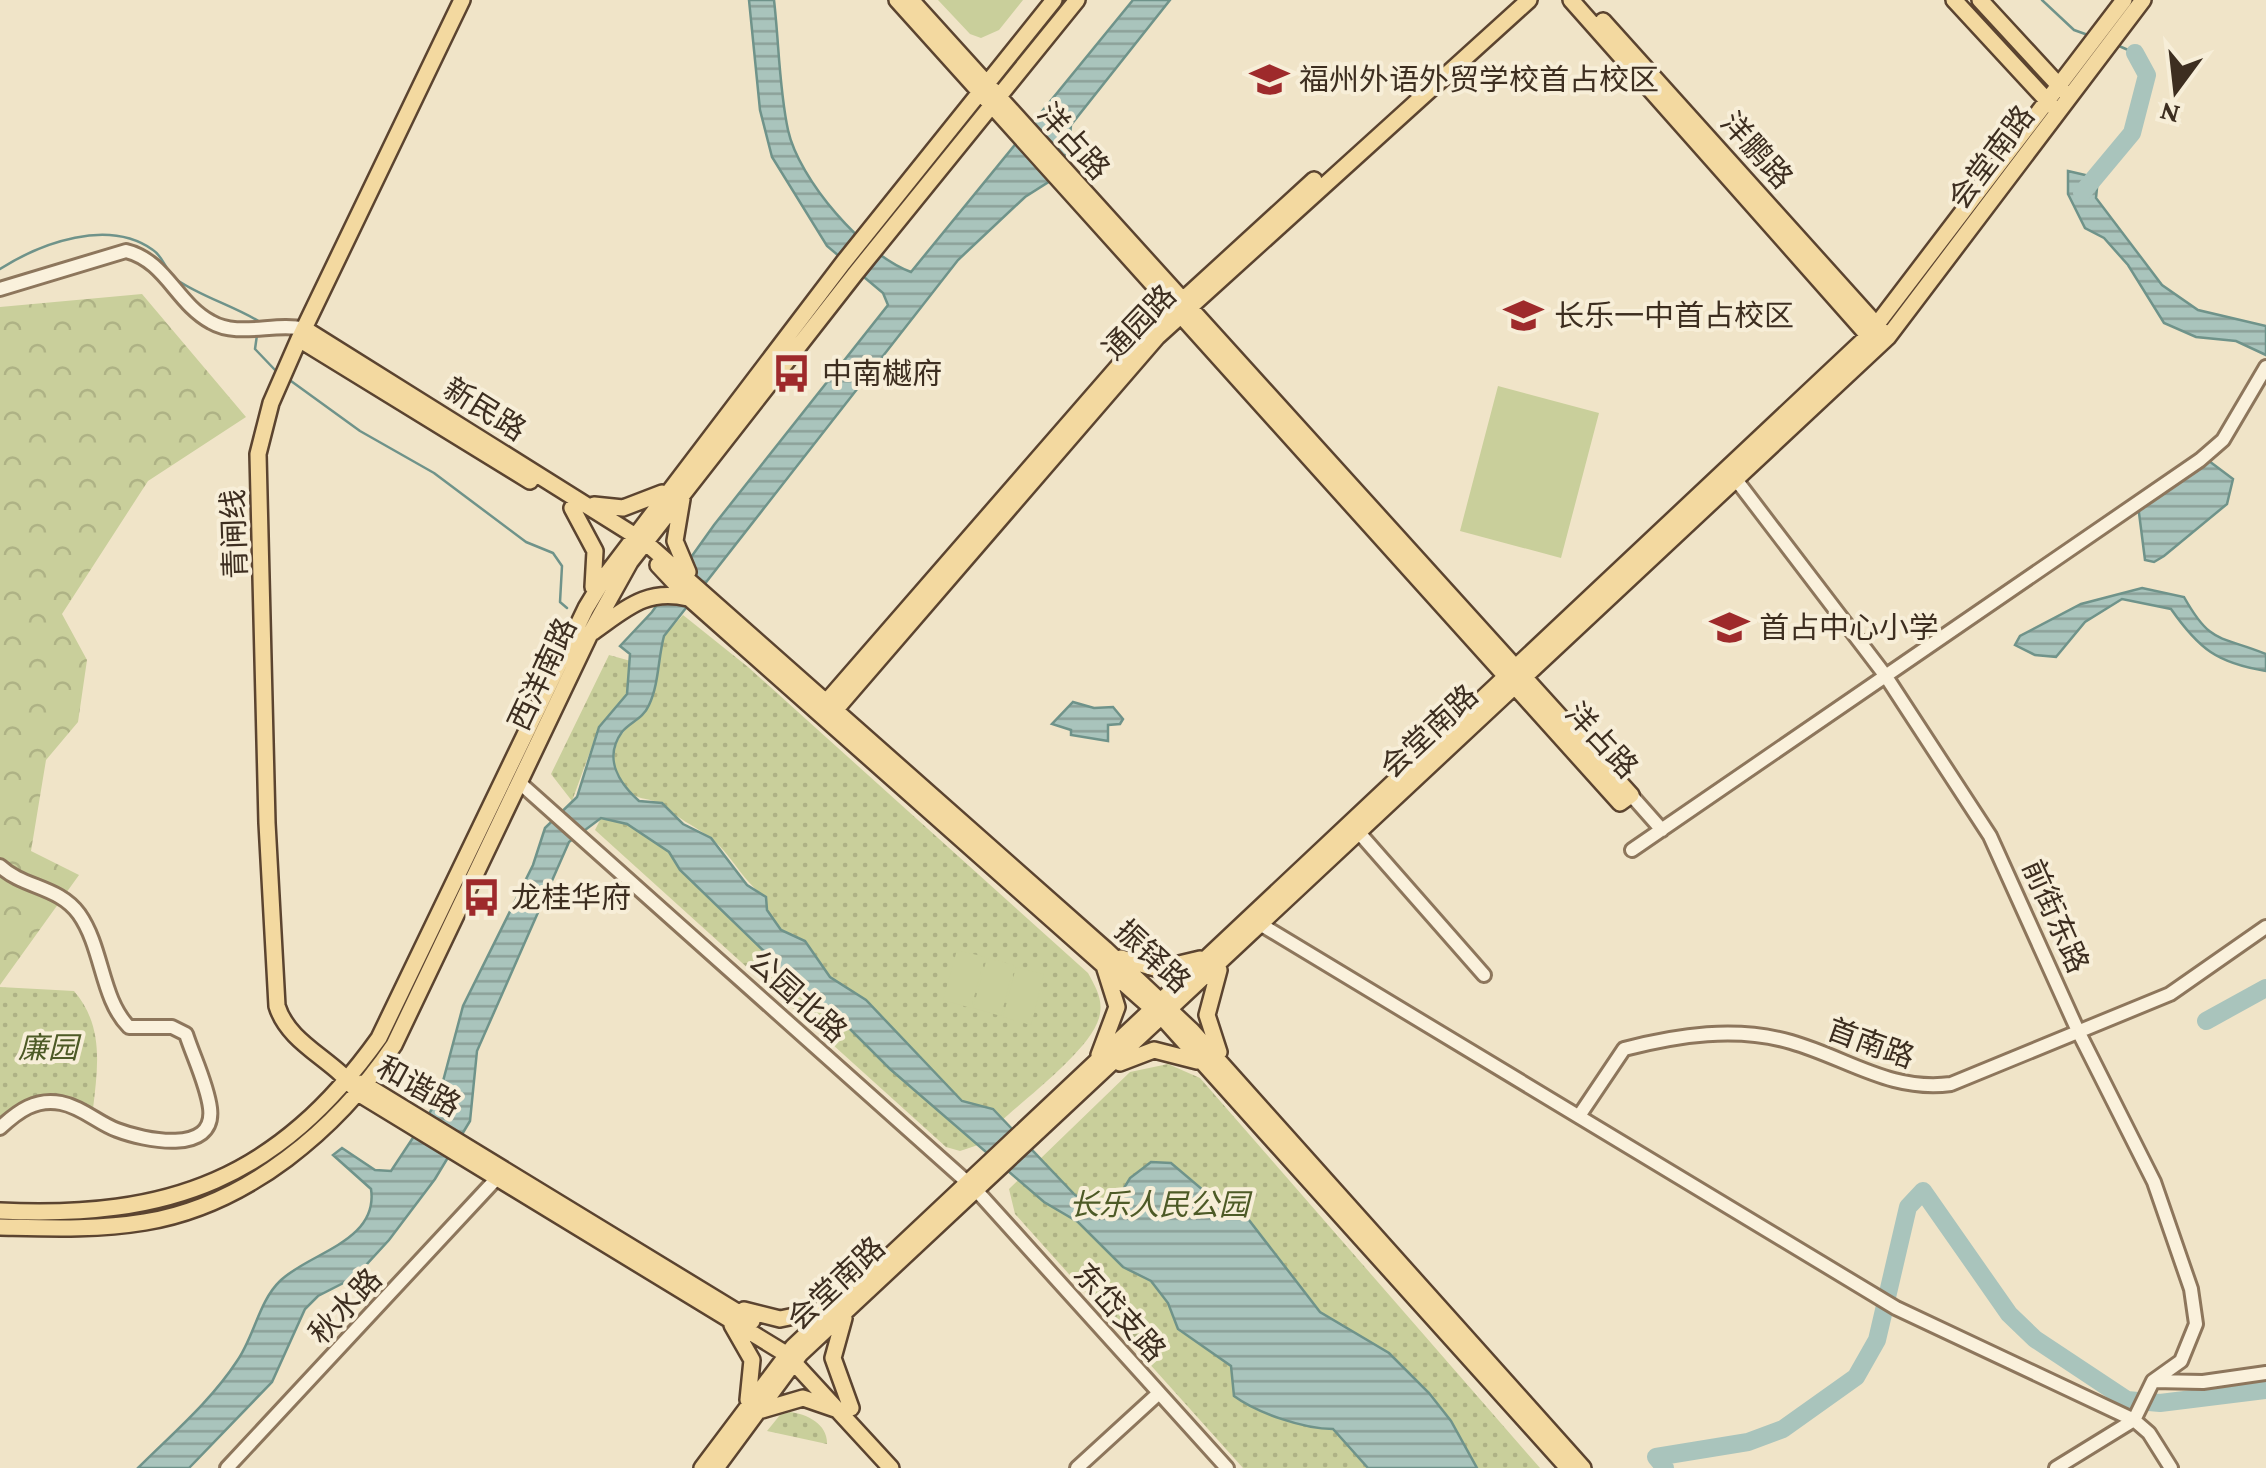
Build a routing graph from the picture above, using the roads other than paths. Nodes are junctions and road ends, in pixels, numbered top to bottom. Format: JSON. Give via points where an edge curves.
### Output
{"nodes":[{"id":1,"x":462,"y":0,"type":"edge"},
{"id":2,"x":897,"y":0,"type":"edge"},
{"id":3,"x":911,"y":0,"type":"edge"},
{"id":4,"x":1054,"y":0,"type":"edge"},
{"id":5,"x":1077,"y":0,"type":"edge"},
{"id":6,"x":1514,"y":0,"type":"edge"},
{"id":7,"x":1529,"y":0,"type":"edge"},
{"id":8,"x":1571,"y":0,"type":"edge"},
{"id":9,"x":1584,"y":0,"type":"edge"},
{"id":10,"x":1954,"y":0,"type":"edge"},
{"id":11,"x":1980,"y":0,"type":"edge"},
{"id":12,"x":2124,"y":0,"type":"edge"},
{"id":13,"x":2142,"y":0,"type":"edge"},
{"id":14,"x":2112,"y":29,"type":"junction"},
{"id":15,"x":2064,"y":92,"type":"junction"},
{"id":16,"x":989,"y":95,"type":"junction"},
{"id":17,"x":2053,"y":107,"type":"junction"},
{"id":18,"x":0,"y":289,"type":"edge"},
{"id":19,"x":1180,"y":308,"type":"junction"},
{"id":20,"x":302,"y":334,"type":"junction"},
{"id":21,"x":1878,"y":336,"type":"junction"},
{"id":22,"x":2266,"y":367,"type":"edge"},
{"id":23,"x":1733,"y":476,"type":"junction"},
{"id":24,"x":676,"y":490,"type":"junction"},
{"id":25,"x":578,"y":506,"type":"junction"},
{"id":26,"x":637,"y":543,"type":"junction"},
{"id":27,"x":694,"y":593,"type":"junction"},
{"id":28,"x":586,"y":608,"type":"junction"},
{"id":29,"x":590,"y":634,"type":"junction"},
{"id":30,"x":1885,"y":676,"type":"junction"},
{"id":31,"x":1516,"y":678,"type":"junction"},
{"id":32,"x":827,"y":711,"type":"junction"},
{"id":33,"x":521,"y":784,"type":"junction"},
{"id":34,"x":1631,"y":795,"type":"joint"},
{"id":35,"x":1354,"y":827,"type":"junction"},
{"id":36,"x":1662,"y":830,"type":"junction"},
{"id":37,"x":1632,"y":850,"type":"dead end"},
{"id":38,"x":0,"y":866,"type":"edge"},
{"id":39,"x":1254,"y":921,"type":"junction"},
{"id":40,"x":2266,"y":927,"type":"edge"},
{"id":41,"x":1221,"y":953,"type":"junction"},
{"id":42,"x":1101,"y":954,"type":"junction"},
{"id":43,"x":1484,"y":974,"type":"dead end"},
{"id":44,"x":1162,"y":1009,"type":"junction"},
{"id":45,"x":2078,"y":1031,"type":"junction"},
{"id":46,"x":1095,"y":1072,"type":"junction"},
{"id":47,"x":1223,"y":1075,"type":"junction"},
{"id":48,"x":358,"y":1086,"type":"junction"},
{"id":49,"x":1578,"y":1116,"type":"junction"},
{"id":50,"x":0,"y":1128,"type":"edge"},
{"id":51,"x":458,"y":1146,"type":"junction"},
{"id":52,"x":498,"y":1177,"type":"junction"},
{"id":53,"x":972,"y":1187,"type":"junction"},
{"id":54,"x":0,"y":1211,"type":"edge"},
{"id":55,"x":0,"y":1228,"type":"edge"},
{"id":56,"x":719,"y":1306,"type":"junction"},
{"id":57,"x":844,"y":1306,"type":"junction"},
{"id":58,"x":793,"y":1354,"type":"junction"},
{"id":59,"x":2266,"y":1372,"type":"edge"},
{"id":60,"x":2153,"y":1380,"type":"junction"},
{"id":61,"x":1159,"y":1393,"type":"junction"},
{"id":62,"x":847,"y":1411,"type":"junction"},
{"id":63,"x":750,"y":1412,"type":"junction"},
{"id":64,"x":2136,"y":1416,"type":"junction"},
{"id":65,"x":228,"y":1468,"type":"edge"},
{"id":66,"x":702,"y":1468,"type":"edge"},
{"id":67,"x":716,"y":1468,"type":"edge"},
{"id":68,"x":891,"y":1468,"type":"edge"},
{"id":69,"x":905,"y":1468,"type":"edge"},
{"id":70,"x":1077,"y":1468,"type":"edge"},
{"id":71,"x":1227,"y":1468,"type":"edge"},
{"id":72,"x":1568,"y":1468,"type":"edge"},
{"id":73,"x":1583,"y":1468,"type":"edge"},
{"id":74,"x":2056,"y":1468,"type":"edge"},
{"id":75,"x":2171,"y":1468,"type":"edge"}],
"edges":[{"from":1,"to":20,"type":"main road","name":"青闸线"},
{"from":2,"to":16,"type":"main road","name":"洋占路"},
{"from":3,"to":16,"type":"main road","name":"洋占路"},
{"from":4,"to":16,"type":"main road","name":"西洋南路"},
{"from":5,"to":16,"type":"main road","name":"西洋南路"},
{"from":6,"to":19,"type":"main road","name":"通园路"},
{"from":7,"to":19,"type":"main road","name":"通园路"},
{"from":8,"to":21,"type":"main road"},
{"from":9,"to":21,"type":"main road","name":"洋鹏路"},
{"from":10,"to":17,"type":"main road"},
{"from":11,"to":15,"type":"main road"},
{"from":12,"to":14,"type":"main road","name":"会堂南路"},
{"from":13,"to":14,"type":"main road","name":"会堂南路"},
{"from":14,"to":15,"type":"main road","name":"会堂南路","via":[[2085,50]]},
{"from":14,"to":15,"type":"main road","name":"会堂南路","via":[[2101,58]]},
{"from":15,"to":17,"type":"main road","name":"会堂南路"},
{"from":16,"to":19,"type":"main road","name":"洋占路"},
{"from":16,"to":24,"type":"main road","name":"西洋南路"},
{"from":17,"to":21,"type":"main road","name":"会堂南路"},
{"from":18,"to":20,"type":"street","via":[[126,250],[146,256],[210,322],[236,330],[284,324]]},
{"from":19,"to":31,"type":"main road","name":"洋占路"},
{"from":19,"to":32,"type":"main road","name":"通园路"},
{"from":20,"to":25,"type":"main road","name":"新民路"},
{"from":20,"to":48,"type":"main road","name":"青闸线","via":[[271,402],[258,454],[272,969],[281,1019]]},
{"from":21,"to":23,"type":"main road","name":"会堂南路"},
{"from":22,"to":30,"type":"street","via":[[2223,440],[2200,460]]},
{"from":23,"to":30,"type":"street","name":"前街东路"},
{"from":23,"to":31,"type":"main road","name":"会堂南路"},
{"from":24,"to":25,"type":"main road","via":[[623,508]]},
{"from":24,"to":26,"type":"main road","name":"西洋南路"},
{"from":24,"to":27,"type":"main road","via":[[676,550]]},
{"from":25,"to":26,"type":"main road","name":"新民路"},
{"from":25,"to":28,"type":"main road","via":[[597,560]]},
{"from":26,"to":27,"type":"main road","name":"振铎路"},
{"from":26,"to":28,"type":"main road","name":"西洋南路"},
{"from":26,"to":29,"type":"main road","name":"西洋南路"},
{"from":27,"to":29,"type":"main road","via":[[640,598]]},
{"from":27,"to":32,"type":"main road","name":"振铎路"},
{"from":28,"to":48,"type":"main road","name":"西洋南路"},
{"from":29,"to":33,"type":"main road","name":"西洋南路"},
{"from":30,"to":36,"type":"street"},
{"from":30,"to":45,"type":"street","name":"前街东路","via":[[2008,868]]},
{"from":31,"to":34,"type":"main road","name":"洋占路"},
{"from":31,"to":35,"type":"main road","name":"会堂南路"},
{"from":32,"to":42,"type":"main road","name":"振铎路"},
{"from":33,"to":48,"type":"main road","name":"西洋南路","via":[[394,1045]]},
{"from":33,"to":53,"type":"street","name":"公园北路"},
{"from":34,"to":36,"type":"street"},
{"from":35,"to":39,"type":"main road","name":"会堂南路"},
{"from":35,"to":43,"type":"street"},
{"from":36,"to":37,"type":"street"},
{"from":38,"to":50,"type":"street","via":[[54,892],[79,915],[117,1014],[130,1027],[172,1027],[186,1034],[210,1108],[208,1126],[182,1142],[122,1132],[62,1103],[23,1108]]},
{"from":39,"to":41,"type":"main road","name":"会堂南路"},
{"from":39,"to":49,"type":"street"},
{"from":40,"to":45,"type":"street","name":"首南路","via":[[2170,994]]},
{"from":41,"to":42,"type":"main road","via":[[1162,969]]},
{"from":41,"to":44,"type":"main road","name":"会堂南路"},
{"from":41,"to":47,"type":"main road","via":[[1206,1015]]},
{"from":42,"to":44,"type":"main road","name":"振铎路"},
{"from":42,"to":46,"type":"main road","via":[[1117,1007]]},
{"from":44,"to":46,"type":"main road","name":"会堂南路"},
{"from":44,"to":47,"type":"main road","name":"振铎路"},
{"from":45,"to":49,"type":"street","name":"首南路","via":[[1952,1084],[1922,1087],[1890,1082],[1786,1040],[1715,1032],[1670,1037],[1624,1049]]},
{"from":45,"to":60,"type":"street","name":"前街东路","via":[[2154,1182],[2196,1307],[2181,1361]]},
{"from":46,"to":47,"type":"main road","via":[[1154,1050],[1189,1056]]},
{"from":46,"to":53,"type":"main road","name":"会堂南路"},
{"from":47,"to":72,"type":"main road","name":"振铎路"},
{"from":47,"to":73,"type":"main road","name":"振铎路"},
{"from":48,"to":51,"type":"main road","name":"和谐路"},
{"from":48,"to":54,"type":"main road","name":"西洋南路","via":[[274,1148],[196,1190],[111,1211]]},
{"from":48,"to":55,"type":"main road","name":"西洋南路","via":[[294,1154],[190,1210],[114,1226]]},
{"from":49,"to":64,"type":"street","via":[[1896,1308]]},
{"from":51,"to":52,"type":"main road","name":"和谐路"},
{"from":51,"to":56,"type":"main road","name":"和谐路"},
{"from":52,"to":56,"type":"main road","name":"和谐路"},
{"from":52,"to":65,"type":"street","name":"秋水路"},
{"from":53,"to":57,"type":"main road","name":"会堂南路"},
{"from":53,"to":61,"type":"street","name":"东岱支路"},
{"from":56,"to":57,"type":"main road","via":[[780,1319]]},
{"from":56,"to":58,"type":"main road","name":"和谐路"},
{"from":56,"to":63,"type":"main road","via":[[752,1360]]},
{"from":57,"to":58,"type":"main road","name":"会堂南路"},
{"from":57,"to":62,"type":"main road","via":[[833,1358]]},
{"from":58,"to":62,"type":"main road","name":"和谐路"},
{"from":58,"to":63,"type":"main road","name":"会堂南路"},
{"from":59,"to":60,"type":"street","via":[[2203,1382]]},
{"from":60,"to":64,"type":"street","name":"前街东路"},
{"from":61,"to":70,"type":"street"},
{"from":61,"to":71,"type":"street","name":"东岱支路"},
{"from":62,"to":63,"type":"main road","via":[[797,1398]]},
{"from":62,"to":68,"type":"main road","name":"和谐路"},
{"from":62,"to":69,"type":"main road","name":"和谐路"},
{"from":63,"to":66,"type":"main road","name":"会堂南路"},
{"from":63,"to":67,"type":"main road","name":"会堂南路"},
{"from":64,"to":74,"type":"street"},
{"from":64,"to":75,"type":"street"}]}
